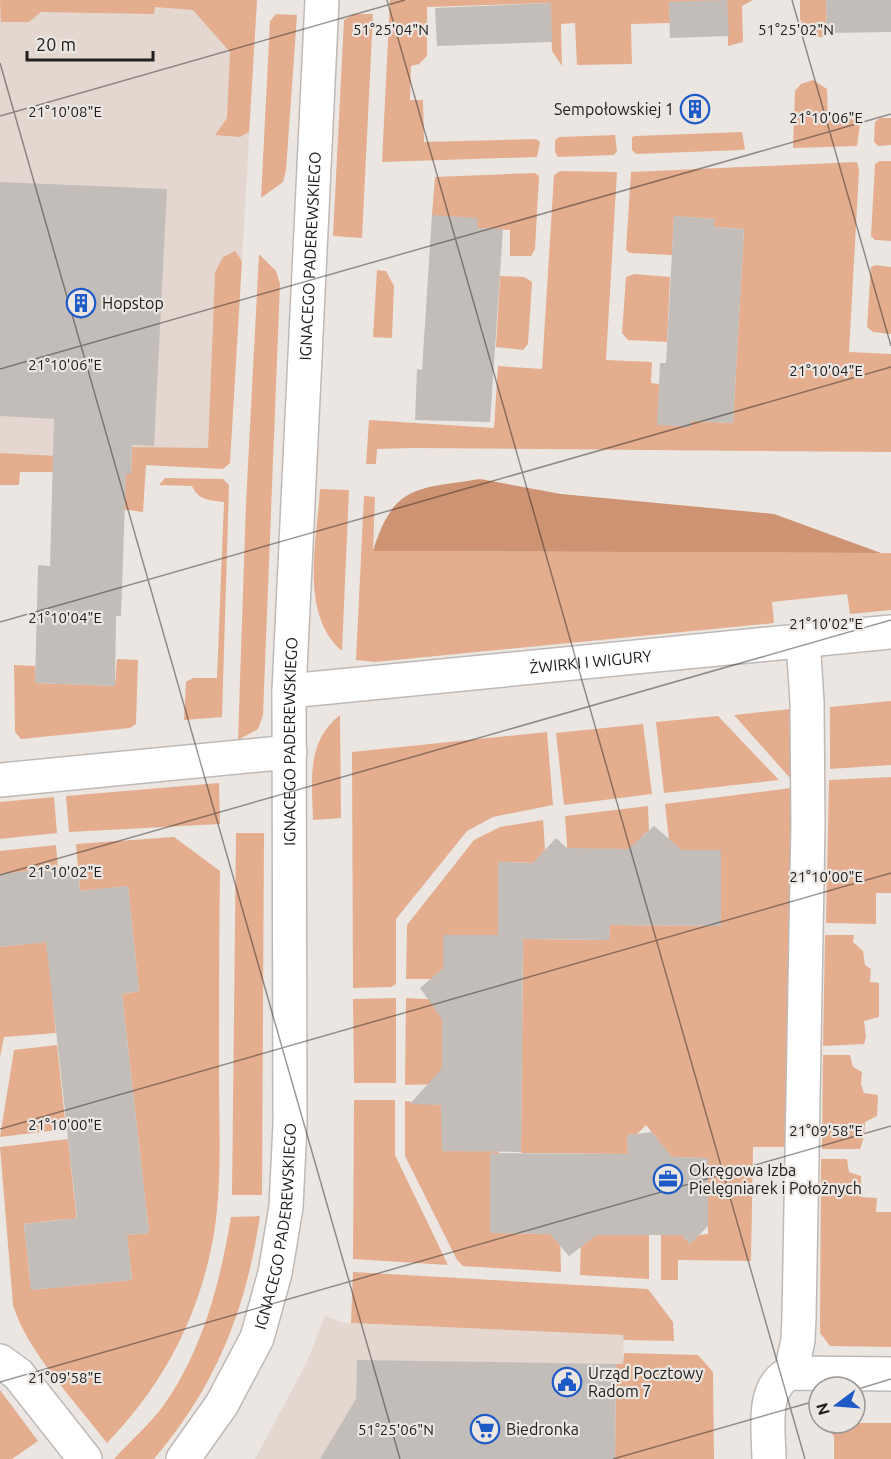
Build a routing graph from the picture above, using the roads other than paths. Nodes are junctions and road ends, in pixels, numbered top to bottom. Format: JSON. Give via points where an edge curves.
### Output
{"nodes":[{"id":1,"x":322,"y":0,"type":"edge"},
{"id":2,"x":891,"y":632,"type":"edge"},
{"id":3,"x":803,"y":640,"type":"junction"},
{"id":4,"x":289,"y":691,"type":"junction"},
{"id":5,"x":290,"y":752,"type":"junction"},
{"id":6,"x":0,"y":780,"type":"edge"},
{"id":7,"x":0,"y":1361,"type":"edge"},
{"id":8,"x":791,"y":1373,"type":"junction"},
{"id":9,"x":891,"y":1374,"type":"edge"},
{"id":10,"x":84,"y":1459,"type":"edge"},
{"id":11,"x":183,"y":1459,"type":"edge"},
{"id":12,"x":769,"y":1459,"type":"edge"}],
"edges":[{"from":1,"to":4,"type":"street","name":"IGNACEGO PADEREWSKIEGO"},
{"from":2,"to":3,"type":"street","name":"ŻWIRKI I WIGURY"},
{"from":3,"to":4,"type":"street","name":"ŻWIRKI I WIGURY"},
{"from":3,"to":8,"type":"street","via":[[808,825],[799,1317]]},
{"from":4,"to":5,"type":"street","name":"IGNACEGO PADEREWSKIEGO"},
{"from":5,"to":6,"type":"street"},
{"from":5,"to":11,"type":"street","name":"IGNACEGO PADEREWSKIEGO","via":[[290,1124],[286,1207],[275,1273],[256,1338],[222,1404]]},
{"from":7,"to":10,"type":"street","via":[[18,1374]]},
{"from":8,"to":9,"type":"street"},
{"from":8,"to":12,"type":"street","via":[[776,1383],[771,1395]]}]}
